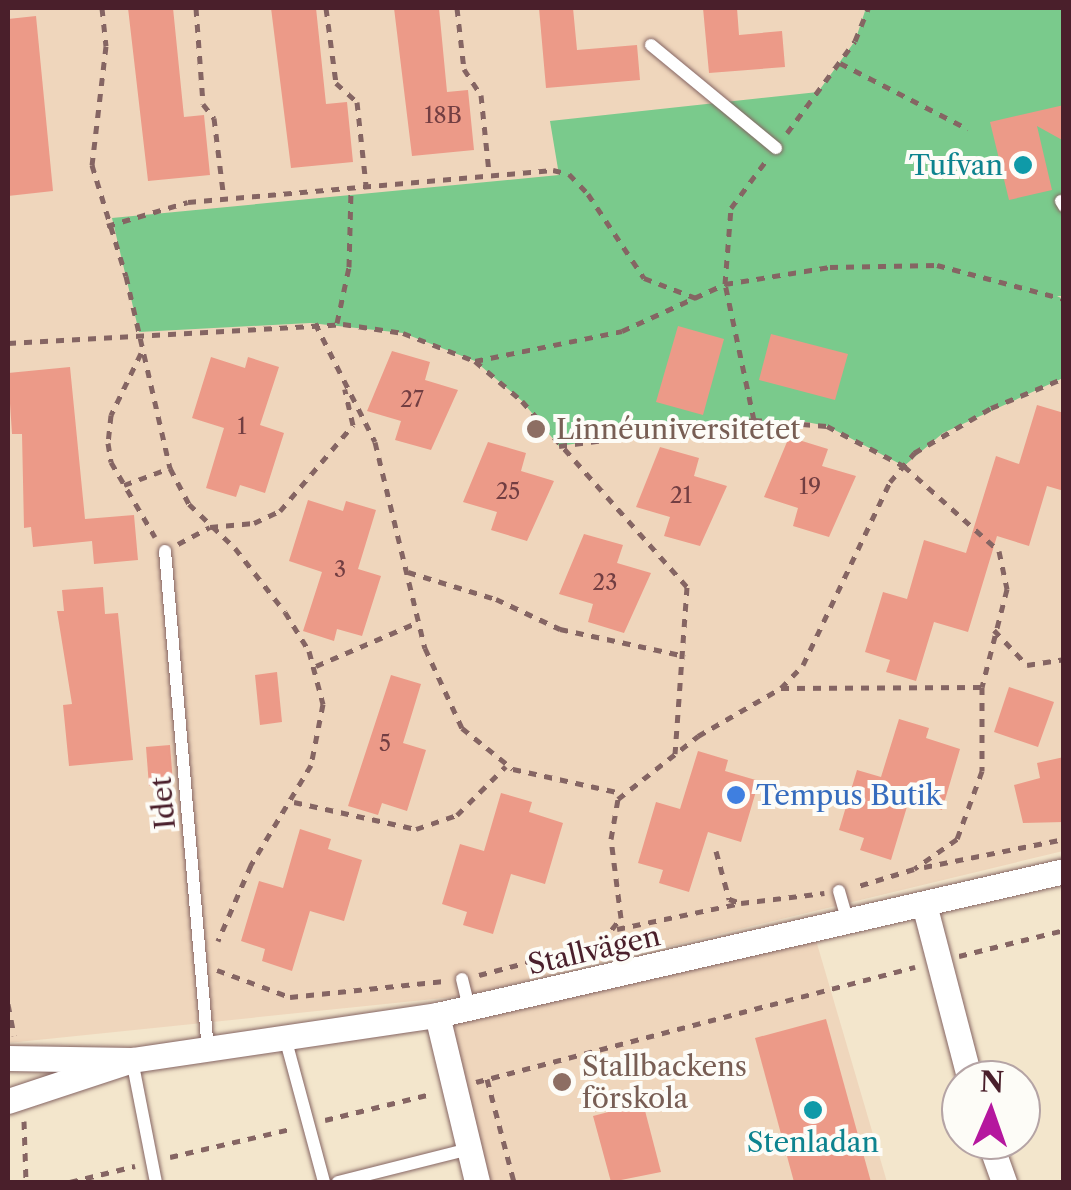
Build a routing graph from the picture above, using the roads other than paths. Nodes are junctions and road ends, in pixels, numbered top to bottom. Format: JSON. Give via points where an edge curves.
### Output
{"nodes":[{"id":1,"x":651,"y":45,"type":"dead end"},
{"id":2,"x":776,"y":148,"type":"road end"},
{"id":3,"x":164,"y":551,"type":"road end"},
{"id":4,"x":1064,"y":872,"type":"edge"},
{"id":5,"x":839,"y":891,"type":"road end"},
{"id":6,"x":924,"y":904,"type":"junction"},
{"id":7,"x":848,"y":922,"type":"junction"},
{"id":8,"x":462,"y":979,"type":"road end"},
{"id":9,"x":469,"y":1008,"type":"junction"},
{"id":10,"x":437,"y":1015,"type":"junction"},
{"id":11,"x":286,"y":1042,"type":"junction"},
{"id":12,"x":208,"y":1051,"type":"junction"},
{"id":13,"x":8,"y":1058,"type":"edge"},
{"id":14,"x":132,"y":1060,"type":"junction"},
{"id":15,"x":964,"y":1060,"type":"edge"},
{"id":16,"x":8,"y":1101,"type":"edge"},
{"id":17,"x":469,"y":1149,"type":"junction"},
{"id":18,"x":156,"y":1182,"type":"edge"},
{"id":19,"x":324,"y":1182,"type":"edge"},
{"id":20,"x":338,"y":1182,"type":"edge"},
{"id":21,"x":478,"y":1182,"type":"edge"}],
"edges":[{"from":1,"to":2,"type":"lane"},
{"from":3,"to":12,"type":"lane","name":"Idet"},
{"from":4,"to":6,"type":"street","name":"Stallvägen"},
{"from":5,"to":7,"type":"lane"},
{"from":6,"to":7,"type":"street","name":"Stallvägen"},
{"from":6,"to":15,"type":"street"},
{"from":7,"to":9,"type":"street","name":"Stallvägen"},
{"from":8,"to":9,"type":"lane"},
{"from":9,"to":10,"type":"street","name":"Stallvägen"},
{"from":10,"to":11,"type":"street","name":"Stallvägen"},
{"from":10,"to":17,"type":"street"},
{"from":11,"to":12,"type":"street","name":"Stallvägen"},
{"from":11,"to":19,"type":"lane"},
{"from":12,"to":14,"type":"street","name":"Stallvägen"},
{"from":13,"to":14,"type":"street","name":"Stallvägen"},
{"from":14,"to":16,"type":"street","name":"Stallvägen"},
{"from":14,"to":18,"type":"lane"},
{"from":17,"to":20,"type":"lane"},
{"from":17,"to":21,"type":"street"}]}
